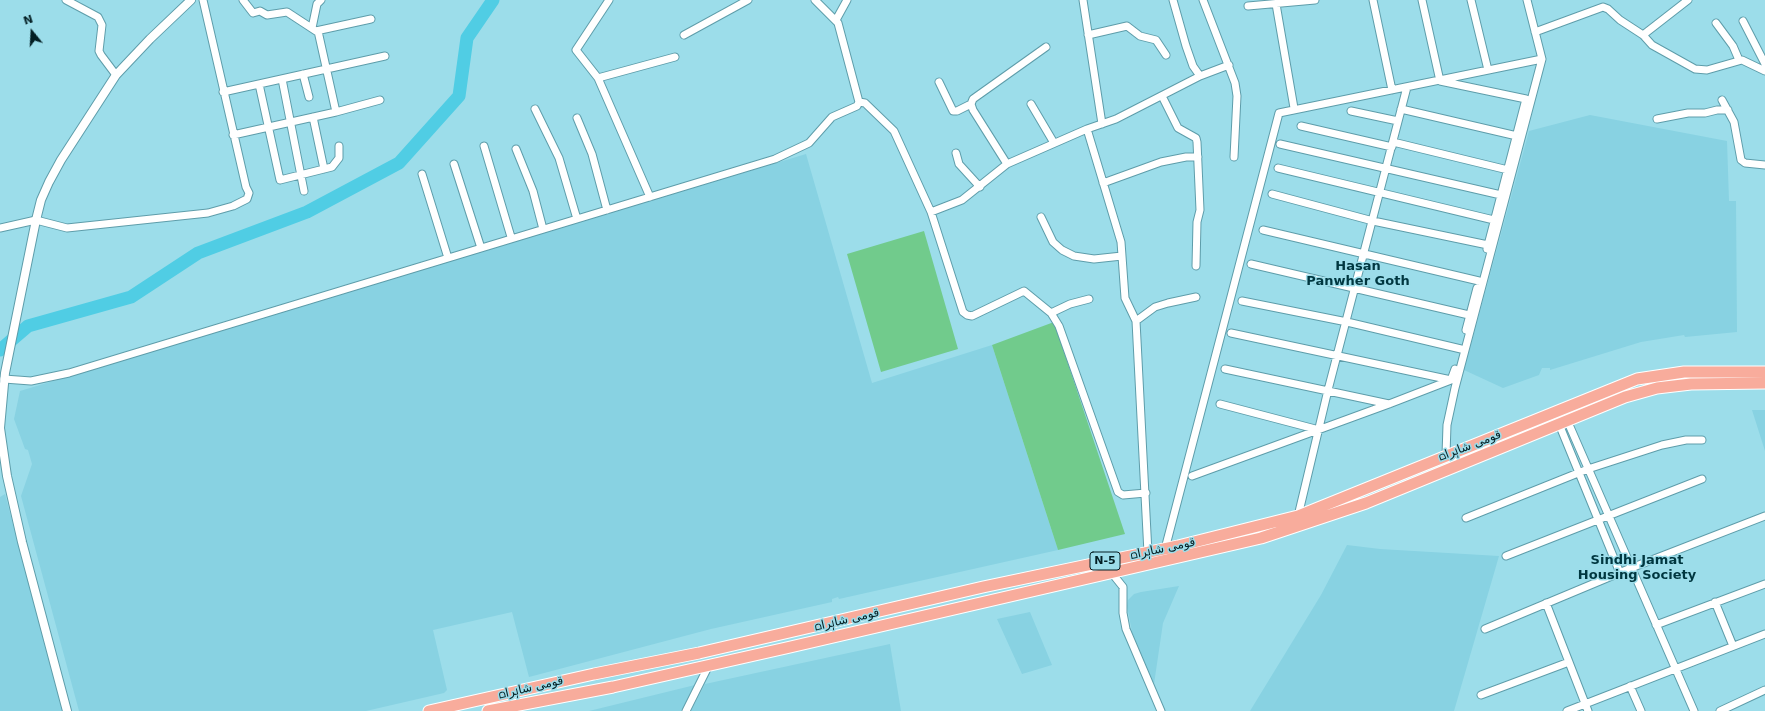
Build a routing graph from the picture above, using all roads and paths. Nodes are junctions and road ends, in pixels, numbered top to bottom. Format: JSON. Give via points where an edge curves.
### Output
{"nodes":[{"id":1,"x":66,"y":0,"type":"edge"},
{"id":2,"x":191,"y":0,"type":"edge"},
{"id":3,"x":203,"y":0,"type":"edge"},
{"id":4,"x":243,"y":0,"type":"edge"},
{"id":5,"x":321,"y":0,"type":"edge"},
{"id":6,"x":609,"y":0,"type":"edge"},
{"id":7,"x":748,"y":0,"type":"edge"},
{"id":8,"x":815,"y":0,"type":"edge"},
{"id":9,"x":847,"y":0,"type":"edge"},
{"id":10,"x":1083,"y":0,"type":"edge"},
{"id":11,"x":1173,"y":0,"type":"edge"},
{"id":12,"x":1203,"y":0,"type":"edge"},
{"id":13,"x":1315,"y":0,"type":"edge"},
{"id":14,"x":1373,"y":0,"type":"edge"},
{"id":15,"x":1422,"y":0,"type":"edge"},
{"id":16,"x":1471,"y":0,"type":"edge"},
{"id":17,"x":1527,"y":0,"type":"edge"},
{"id":18,"x":1688,"y":0,"type":"edge"},
{"id":19,"x":1276,"y":4,"type":"junction"},
{"id":20,"x":1248,"y":6,"type":"dead end"},
{"id":21,"x":371,"y":19,"type":"dead end"},
{"id":22,"x":836,"y":20,"type":"junction"},
{"id":23,"x":1743,"y":21,"type":"dead end"},
{"id":24,"x":1716,"y":23,"type":"dead end"},
{"id":25,"x":315,"y":29,"type":"junction"},
{"id":26,"x":1535,"y":32,"type":"junction"},
{"id":27,"x":1643,"y":34,"type":"junction"},
{"id":28,"x":1088,"y":35,"type":"junction"},
{"id":29,"x":684,"y":36,"type":"dead end"},
{"id":30,"x":1046,"y":47,"type":"dead end"},
{"id":31,"x":1166,"y":55,"type":"dead end"},
{"id":32,"x":385,"y":56,"type":"dead end"},
{"id":33,"x":675,"y":57,"type":"dead end"},
{"id":34,"x":1542,"y":59,"type":"junction"},
{"id":35,"x":1738,"y":60,"type":"junction"},
{"id":36,"x":1765,"y":64,"type":"edge"},
{"id":37,"x":1229,"y":65,"type":"junction"},
{"id":38,"x":326,"y":69,"type":"junction"},
{"id":39,"x":1488,"y":70,"type":"junction"},
{"id":40,"x":1765,"y":71,"type":"edge"},
{"id":41,"x":303,"y":74,"type":"junction"},
{"id":42,"x":116,"y":75,"type":"junction"},
{"id":43,"x":1200,"y":76,"type":"junction"},
{"id":44,"x":598,"y":78,"type":"junction"},
{"id":45,"x":282,"y":79,"type":"junction"},
{"id":46,"x":1440,"y":80,"type":"junction"},
{"id":47,"x":939,"y":82,"type":"dead end"},
{"id":48,"x":259,"y":84,"type":"junction"},
{"id":49,"x":1407,"y":87,"type":"junction"},
{"id":50,"x":1392,"y":90,"type":"junction"},
{"id":51,"x":223,"y":92,"type":"junction"},
{"id":52,"x":1162,"y":96,"type":"junction"},
{"id":53,"x":309,"y":97,"type":"dead end"},
{"id":54,"x":380,"y":100,"type":"dead end"},
{"id":55,"x":1722,"y":100,"type":"dead end"},
{"id":56,"x":859,"y":102,"type":"junction"},
{"id":57,"x":971,"y":104,"type":"junction"},
{"id":58,"x":1031,"y":104,"type":"dead end"},
{"id":59,"x":1294,"y":108,"type":"junction"},
{"id":60,"x":535,"y":109,"type":"dead end"},
{"id":61,"x":1401,"y":109,"type":"junction"},
{"id":62,"x":1728,"y":110,"type":"junction"},
{"id":63,"x":1351,"y":111,"type":"dead end"},
{"id":64,"x":336,"y":112,"type":"junction"},
{"id":65,"x":313,"y":117,"type":"junction"},
{"id":66,"x":577,"y":118,"type":"dead end"},
{"id":67,"x":1657,"y":119,"type":"dead end"},
{"id":68,"x":1398,"y":121,"type":"junction"},
{"id":69,"x":291,"y":122,"type":"junction"},
{"id":70,"x":1102,"y":124,"type":"junction"},
{"id":71,"x":1302,"y":126,"type":"dead end"},
{"id":72,"x":269,"y":127,"type":"junction"},
{"id":73,"x":1087,"y":129,"type":"junction"},
{"id":74,"x":233,"y":135,"type":"junction"},
{"id":75,"x":1517,"y":136,"type":"junction"},
{"id":76,"x":1054,"y":143,"type":"junction"},
{"id":77,"x":1280,"y":144,"type":"dead end"},
{"id":78,"x":1392,"y":145,"type":"junction"},
{"id":79,"x":339,"y":146,"type":"dead end"},
{"id":80,"x":484,"y":146,"type":"dead end"},
{"id":81,"x":516,"y":149,"type":"dead end"},
{"id":82,"x":956,"y":153,"type":"dead end"},
{"id":83,"x":1198,"y":157,"type":"junction"},
{"id":84,"x":1234,"y":157,"type":"dead end"},
{"id":85,"x":454,"y":164,"type":"dead end"},
{"id":86,"x":1007,"y":164,"type":"junction"},
{"id":87,"x":1765,"y":165,"type":"edge"},
{"id":88,"x":1278,"y":168,"type":"dead end"},
{"id":89,"x":324,"y":169,"type":"junction"},
{"id":90,"x":1386,"y":169,"type":"junction"},
{"id":91,"x":1508,"y":170,"type":"junction"},
{"id":92,"x":301,"y":174,"type":"junction"},
{"id":93,"x":422,"y":174,"type":"dead end"},
{"id":94,"x":1103,"y":184,"type":"junction"},
{"id":95,"x":980,"y":187,"type":"junction"},
{"id":96,"x":304,"y":191,"type":"dead end"},
{"id":97,"x":1380,"y":192,"type":"junction"},
{"id":98,"x":1272,"y":194,"type":"dead end"},
{"id":99,"x":1501,"y":195,"type":"junction"},
{"id":100,"x":650,"y":197,"type":"junction"},
{"id":101,"x":607,"y":210,"type":"junction"},
{"id":102,"x":931,"y":212,"type":"junction"},
{"id":103,"x":1041,"y":217,"type":"dead end"},
{"id":104,"x":576,"y":219,"type":"junction"},
{"id":105,"x":36,"y":220,"type":"junction"},
{"id":106,"x":1494,"y":220,"type":"junction"},
{"id":107,"x":1372,"y":221,"type":"junction"},
{"id":108,"x":0,"y":228,"type":"edge"},
{"id":109,"x":543,"y":229,"type":"junction"},
{"id":110,"x":1263,"y":230,"type":"dead end"},
{"id":111,"x":511,"y":237,"type":"junction"},
{"id":112,"x":1488,"y":245,"type":"junction"},
{"id":113,"x":481,"y":248,"type":"junction"},
{"id":114,"x":1364,"y":253,"type":"junction"},
{"id":115,"x":1122,"y":256,"type":"junction"},
{"id":116,"x":448,"y":258,"type":"junction"},
{"id":117,"x":1251,"y":264,"type":"dead end"},
{"id":118,"x":1196,"y":266,"type":"dead end"},
{"id":119,"x":1479,"y":281,"type":"junction"},
{"id":120,"x":1355,"y":288,"type":"junction"},
{"id":121,"x":1196,"y":297,"type":"dead end"},
{"id":122,"x":1088,"y":299,"type":"dead end"},
{"id":123,"x":1242,"y":301,"type":"dead end"},
{"id":124,"x":1051,"y":313,"type":"junction"},
{"id":125,"x":1469,"y":315,"type":"junction"},
{"id":126,"x":1136,"y":321,"type":"junction"},
{"id":127,"x":1347,"y":322,"type":"junction"},
{"id":128,"x":1231,"y":333,"type":"dead end"},
{"id":129,"x":1461,"y":350,"type":"junction"},
{"id":130,"x":1338,"y":357,"type":"junction"},
{"id":131,"x":1225,"y":369,"type":"dead end"},
{"id":132,"x":1765,"y":372,"type":"edge"},
{"id":133,"x":1451,"y":380,"type":"junction"},
{"id":134,"x":3,"y":382,"type":"edge"},
{"id":135,"x":1765,"y":383,"type":"edge"},
{"id":136,"x":1328,"y":390,"type":"junction"},
{"id":137,"x":1220,"y":404,"type":"dead end"},
{"id":138,"x":1389,"y":404,"type":"junction"},
{"id":139,"x":1563,"y":422,"type":"junction"},
{"id":140,"x":1319,"y":430,"type":"junction"},
{"id":141,"x":1702,"y":440,"type":"dead end"},
{"id":142,"x":1446,"y":455,"type":"junction"},
{"id":143,"x":1588,"y":469,"type":"junction"},
{"id":144,"x":1580,"y":474,"type":"junction"},
{"id":145,"x":1192,"y":476,"type":"dead end"},
{"id":146,"x":1702,"y":479,"type":"dead end"},
{"id":147,"x":1146,"y":494,"type":"junction"},
{"id":148,"x":1298,"y":516,"type":"junction"},
{"id":149,"x":1608,"y":516,"type":"junction"},
{"id":150,"x":1765,"y":516,"type":"edge"},
{"id":151,"x":1466,"y":518,"type":"dead end"},
{"id":152,"x":1598,"y":520,"type":"junction"},
{"id":153,"x":1165,"y":549,"type":"junction"},
{"id":154,"x":1148,"y":553,"type":"junction"},
{"id":155,"x":1506,"y":556,"type":"dead end"},
{"id":156,"x":1631,"y":568,"type":"junction"},
{"id":157,"x":1112,"y":572,"type":"junction"},
{"id":158,"x":1620,"y":573,"type":"junction"},
{"id":159,"x":1765,"y":584,"type":"edge"},
{"id":160,"x":1716,"y":602,"type":"junction"},
{"id":161,"x":1546,"y":604,"type":"junction"},
{"id":162,"x":1656,"y":625,"type":"junction"},
{"id":163,"x":1485,"y":629,"type":"dead end"},
{"id":164,"x":1765,"y":634,"type":"edge"},
{"id":165,"x":1733,"y":646,"type":"junction"},
{"id":166,"x":1569,"y":662,"type":"junction"},
{"id":167,"x":709,"y":665,"type":"junction"},
{"id":168,"x":1675,"y":669,"type":"junction"},
{"id":169,"x":1630,"y":686,"type":"junction"},
{"id":170,"x":1765,"y":690,"type":"edge"},
{"id":171,"x":1481,"y":695,"type":"dead end"},
{"id":172,"x":1585,"y":704,"type":"junction"},
{"id":173,"x":491,"y":710,"type":"edge"},
{"id":174,"x":67,"y":711,"type":"edge"},
{"id":175,"x":429,"y":711,"type":"edge"},
{"id":176,"x":686,"y":711,"type":"edge"},
{"id":177,"x":1161,"y":711,"type":"edge"},
{"id":178,"x":1567,"y":711,"type":"edge"},
{"id":179,"x":1588,"y":711,"type":"edge"},
{"id":180,"x":1641,"y":711,"type":"edge"},
{"id":181,"x":1694,"y":711,"type":"edge"},
{"id":182,"x":1720,"y":711,"type":"edge"}],
"edges":[{"from":1,"to":42,"type":"street","via":[[98,18],[102,25],[99,51]]},
{"from":2,"to":42,"type":"street"},
{"from":3,"to":51,"type":"street"},
{"from":4,"to":25,"type":"street","via":[[253,13],[260,11],[266,15],[287,12]]},
{"from":5,"to":25,"type":"street","via":[[318,4]]},
{"from":6,"to":44,"type":"street","via":[[576,50]]},
{"from":7,"to":29,"type":"street"},
{"from":8,"to":22,"type":"street"},
{"from":9,"to":22,"type":"street"},
{"from":10,"to":28,"type":"street"},
{"from":11,"to":43,"type":"street","via":[[1191,59]]},
{"from":12,"to":37,"type":"street"},
{"from":13,"to":19,"type":"street"},
{"from":14,"to":50,"type":"street"},
{"from":15,"to":46,"type":"street"},
{"from":16,"to":39,"type":"street"},
{"from":17,"to":26,"type":"street"},
{"from":18,"to":27,"type":"street"},
{"from":19,"to":20,"type":"street"},
{"from":19,"to":59,"type":"street"},
{"from":21,"to":25,"type":"street"},
{"from":22,"to":56,"type":"street"},
{"from":23,"to":36,"type":"street"},
{"from":24,"to":35,"type":"street","via":[[1733,46]]},
{"from":25,"to":38,"type":"street"},
{"from":26,"to":27,"type":"street","via":[[1603,7]]},
{"from":26,"to":34,"type":"street"},
{"from":27,"to":35,"type":"street","via":[[1652,44],[1694,69],[1707,70]]},
{"from":28,"to":31,"type":"street","via":[[1128,26],[1140,36],[1156,40]]},
{"from":28,"to":70,"type":"street"},
{"from":30,"to":57,"type":"street","via":[[973,99]]},
{"from":32,"to":38,"type":"street"},
{"from":33,"to":44,"type":"street"},
{"from":34,"to":39,"type":"street"},
{"from":34,"to":142,"type":"street","via":[[1455,388],[1447,425]]},
{"from":35,"to":40,"type":"street","via":[[1746,61]]},
{"from":37,"to":43,"type":"street"},
{"from":37,"to":84,"type":"street","via":[[1237,96]]},
{"from":38,"to":41,"type":"street"},
{"from":38,"to":64,"type":"street"},
{"from":39,"to":46,"type":"street"},
{"from":41,"to":45,"type":"street"},
{"from":41,"to":53,"type":"street"},
{"from":42,"to":105,"type":"street","via":[[61,160],[41,200]]},
{"from":43,"to":52,"type":"street"},
{"from":44,"to":100,"type":"street"},
{"from":45,"to":48,"type":"street"},
{"from":45,"to":69,"type":"street"},
{"from":46,"to":49,"type":"street"},
{"from":46,"to":75,"type":"street","via":[[1526,98]]},
{"from":47,"to":57,"type":"street","via":[[953,111]]},
{"from":48,"to":51,"type":"street"},
{"from":48,"to":72,"type":"street"},
{"from":49,"to":50,"type":"street"},
{"from":49,"to":61,"type":"street"},
{"from":50,"to":59,"type":"street"},
{"from":51,"to":74,"type":"street"},
{"from":52,"to":70,"type":"street"},
{"from":52,"to":83,"type":"street","via":[[1178,128],[1196,138]]},
{"from":54,"to":64,"type":"street"},
{"from":55,"to":62,"type":"street"},
{"from":56,"to":100,"type":"street","via":[[857,106],[832,117],[809,144],[796,150],[775,159]]},
{"from":56,"to":102,"type":"street","via":[[865,103],[894,131]]},
{"from":57,"to":86,"type":"street"},
{"from":58,"to":76,"type":"street"},
{"from":59,"to":153,"type":"street","via":[[1282,111],[1278,115]]},
{"from":60,"to":104,"type":"street","via":[[559,158]]},
{"from":61,"to":68,"type":"street"},
{"from":61,"to":75,"type":"street"},
{"from":62,"to":67,"type":"street","via":[[1688,113]]},
{"from":62,"to":87,"type":"street","via":[[1734,122],[1741,160],[1745,163]]},
{"from":63,"to":68,"type":"street"},
{"from":64,"to":65,"type":"street"},
{"from":65,"to":69,"type":"street"},
{"from":65,"to":89,"type":"street"},
{"from":66,"to":101,"type":"street","via":[[592,154]]},
{"from":68,"to":78,"type":"street"},
{"from":69,"to":72,"type":"street"},
{"from":69,"to":92,"type":"street"},
{"from":70,"to":73,"type":"street"},
{"from":71,"to":78,"type":"street"},
{"from":72,"to":74,"type":"street"},
{"from":72,"to":92,"type":"street","via":[[280,180]]},
{"from":73,"to":76,"type":"street"},
{"from":73,"to":94,"type":"street"},
{"from":74,"to":105,"type":"street","via":[[249,195],[233,206],[208,213],[67,228]]},
{"from":75,"to":91,"type":"street"},
{"from":76,"to":86,"type":"street"},
{"from":77,"to":90,"type":"street"},
{"from":78,"to":90,"type":"street"},
{"from":78,"to":91,"type":"street"},
{"from":79,"to":89,"type":"street","via":[[336,164]]},
{"from":80,"to":111,"type":"street"},
{"from":81,"to":109,"type":"street","via":[[533,191]]},
{"from":82,"to":95,"type":"street","via":[[959,164]]},
{"from":83,"to":94,"type":"street","via":[[1161,162]]},
{"from":83,"to":118,"type":"street","via":[[1200,210],[1197,222]]},
{"from":85,"to":113,"type":"street"},
{"from":86,"to":95,"type":"street"},
{"from":88,"to":97,"type":"street"},
{"from":89,"to":92,"type":"street"},
{"from":90,"to":97,"type":"street"},
{"from":90,"to":99,"type":"street"},
{"from":91,"to":99,"type":"street"},
{"from":92,"to":96,"type":"street"},
{"from":93,"to":116,"type":"street"},
{"from":94,"to":115,"type":"street","via":[[1121,242]]},
{"from":95,"to":102,"type":"street","via":[[962,200]]},
{"from":97,"to":106,"type":"street"},
{"from":97,"to":107,"type":"street"},
{"from":98,"to":107,"type":"street"},
{"from":99,"to":106,"type":"street"},
{"from":100,"to":101,"type":"street"},
{"from":101,"to":104,"type":"street"},
{"from":102,"to":124,"type":"street","via":[[963,312],[972,316],[1024,291]]},
{"from":103,"to":115,"type":"street","via":[[1053,242],[1074,256],[1094,259]]},
{"from":104,"to":109,"type":"street"},
{"from":105,"to":108,"type":"street"},
{"from":105,"to":134,"type":"street"},
{"from":106,"to":112,"type":"street"},
{"from":107,"to":112,"type":"street"},
{"from":107,"to":114,"type":"street"},
{"from":109,"to":111,"type":"street"},
{"from":110,"to":114,"type":"street"},
{"from":111,"to":113,"type":"street"},
{"from":112,"to":119,"type":"street"},
{"from":113,"to":116,"type":"street"},
{"from":114,"to":119,"type":"street"},
{"from":114,"to":120,"type":"street"},
{"from":115,"to":126,"type":"street","via":[[1125,298]]},
{"from":116,"to":134,"type":"street","via":[[69,373],[31,382]]},
{"from":117,"to":120,"type":"street"},
{"from":119,"to":125,"type":"street"},
{"from":120,"to":125,"type":"street"},
{"from":120,"to":127,"type":"street"},
{"from":121,"to":126,"type":"street","via":[[1155,307]]},
{"from":122,"to":124,"type":"street"},
{"from":123,"to":127,"type":"street"},
{"from":124,"to":147,"type":"street","via":[[1059,326],[1118,492],[1123,495]]},
{"from":125,"to":129,"type":"street"},
{"from":126,"to":147,"type":"street"},
{"from":127,"to":129,"type":"street"},
{"from":127,"to":130,"type":"street"},
{"from":128,"to":130,"type":"street"},
{"from":129,"to":133,"type":"street"},
{"from":130,"to":133,"type":"street"},
{"from":130,"to":136,"type":"street"},
{"from":131,"to":136,"type":"street"},
{"from":132,"to":142,"type":"highway","name":"قومی شاہراہ","number":"N-5","via":[[1684,372],[1637,379]]},
{"from":133,"to":138,"type":"street"},
{"from":134,"to":174,"type":"street","via":[[0,428],[7,476]]},
{"from":135,"to":139,"type":"highway","name":"قومی شاہراہ","number":"N-5","via":[[1691,384],[1657,388],[1625,397]]},
{"from":136,"to":138,"type":"street"},
{"from":136,"to":140,"type":"street"},
{"from":137,"to":140,"type":"street"},
{"from":138,"to":140,"type":"street"},
{"from":139,"to":143,"type":"street"},
{"from":139,"to":144,"type":"street"},
{"from":139,"to":157,"type":"highway","name":"قومی شاہراہ","number":"N-5","via":[[1366,503],[1301,526],[1181,558]]},
{"from":140,"to":145,"type":"street"},
{"from":140,"to":148,"type":"street"},
{"from":141,"to":143,"type":"street","via":[[1662,445]]},
{"from":142,"to":148,"type":"highway","name":"قومی شاہراہ","number":"N-5"},
{"from":143,"to":144,"type":"street"},
{"from":143,"to":149,"type":"street"},
{"from":144,"to":151,"type":"street"},
{"from":144,"to":152,"type":"street"},
{"from":146,"to":149,"type":"street"},
{"from":147,"to":154,"type":"street"},
{"from":148,"to":153,"type":"highway","name":"قومی شاہراہ","number":"N-5"},
{"from":149,"to":152,"type":"street"},
{"from":149,"to":156,"type":"street"},
{"from":150,"to":156,"type":"street"},
{"from":152,"to":155,"type":"street"},
{"from":152,"to":158,"type":"street"},
{"from":153,"to":154,"type":"highway","name":"قومی شاہراہ","number":"N-5"},
{"from":154,"to":175,"type":"highway","name":"قومی شاہراہ","number":"N-5","via":[[1024,578],[699,653]]},
{"from":156,"to":158,"type":"street"},
{"from":156,"to":162,"type":"street"},
{"from":157,"to":167,"type":"highway","name":"قومی شاہراہ","number":"N-5"},
{"from":157,"to":177,"type":"street","via":[[1123,588],[1126,629]]},
{"from":158,"to":161,"type":"street"},
{"from":159,"to":160,"type":"street"},
{"from":160,"to":162,"type":"street"},
{"from":160,"to":165,"type":"street"},
{"from":161,"to":163,"type":"street"},
{"from":161,"to":166,"type":"street"},
{"from":162,"to":168,"type":"street"},
{"from":164,"to":165,"type":"street"},
{"from":165,"to":168,"type":"street"},
{"from":166,"to":171,"type":"street"},
{"from":166,"to":172,"type":"street"},
{"from":167,"to":173,"type":"highway","name":"قومی شاہراہ","number":"N-5","via":[[613,687]]},
{"from":167,"to":176,"type":"street"},
{"from":168,"to":169,"type":"street"},
{"from":168,"to":181,"type":"street"},
{"from":169,"to":172,"type":"street"},
{"from":169,"to":180,"type":"street"},
{"from":170,"to":182,"type":"street"},
{"from":172,"to":178,"type":"street"},
{"from":172,"to":179,"type":"street"}]}
